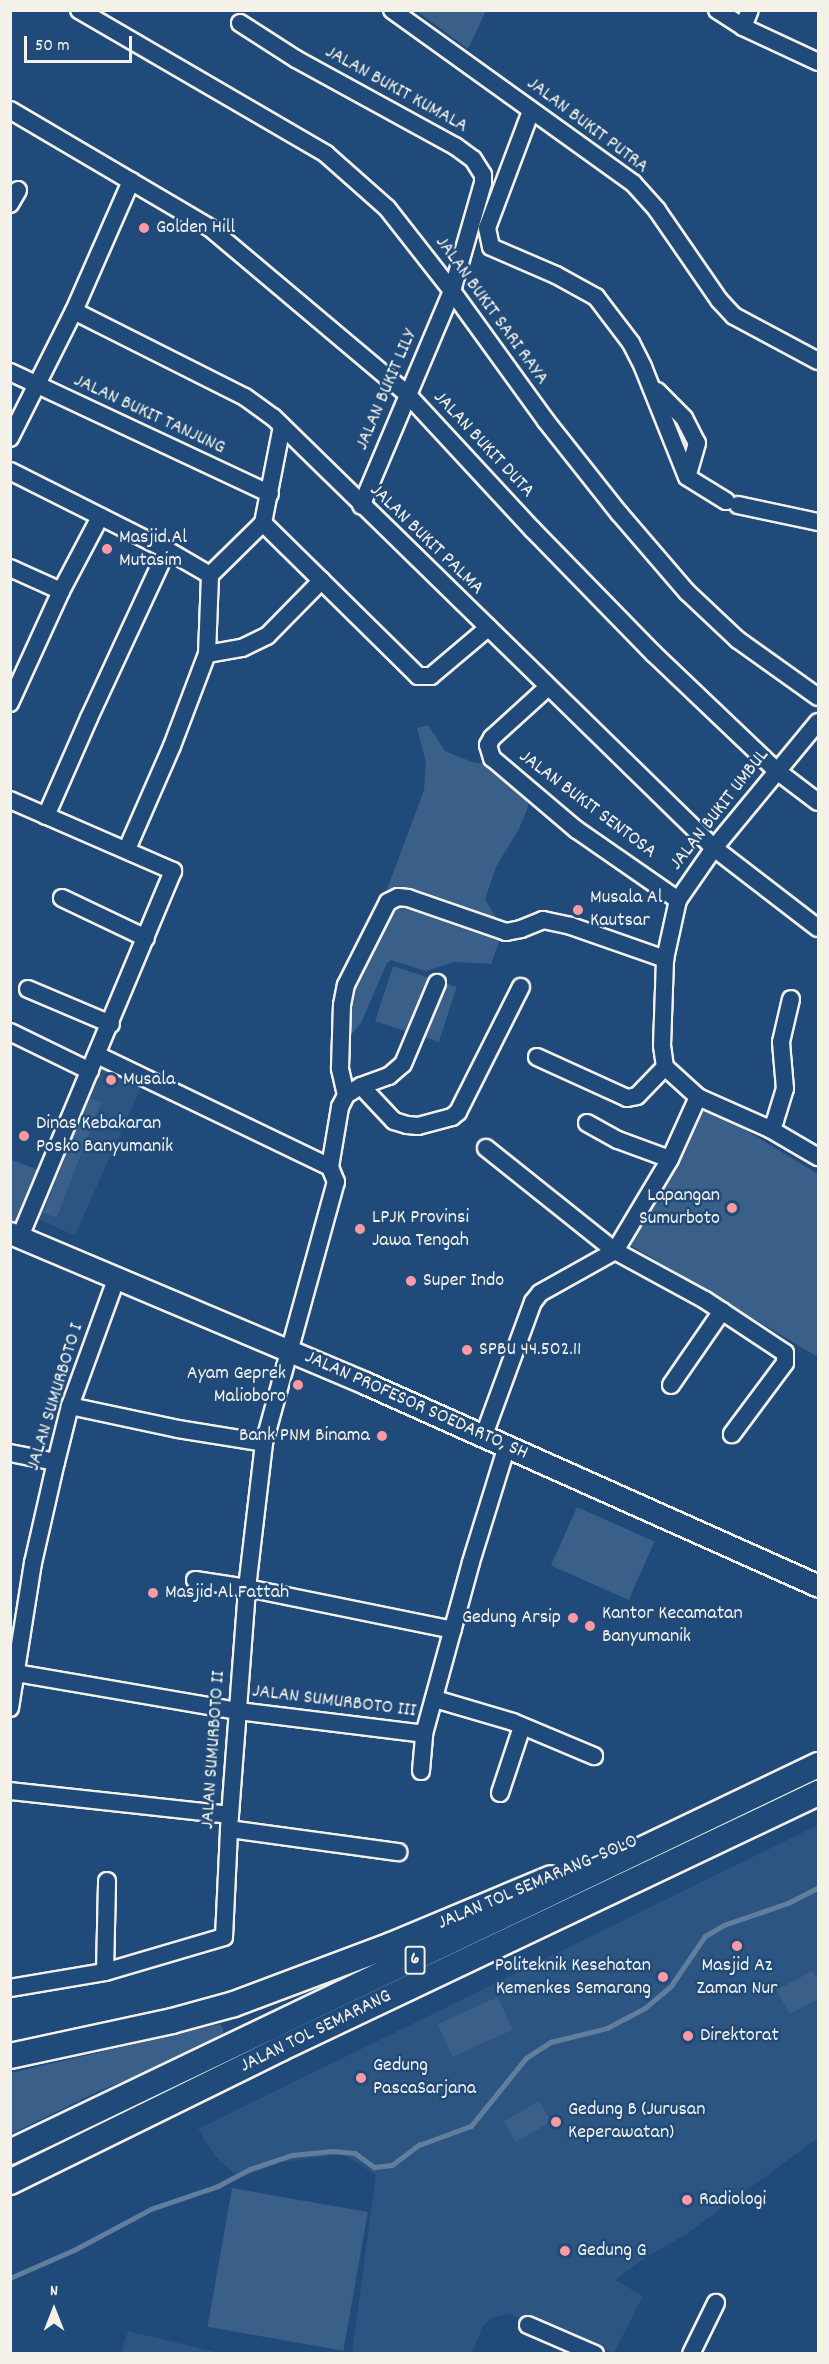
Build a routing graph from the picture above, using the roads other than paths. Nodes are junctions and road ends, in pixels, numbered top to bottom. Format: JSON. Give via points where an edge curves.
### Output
{"nodes":[{"id":1,"x":80,"y":10,"type":"edge"},
{"id":2,"x":392,"y":10,"type":"edge"},
{"id":3,"x":717,"y":10,"type":"edge"},
{"id":4,"x":750,"y":10,"type":"edge"},
{"id":5,"x":240,"y":23,"type":"dead end"},
{"id":6,"x":743,"y":27,"type":"junction"},
{"id":7,"x":819,"y":62,"type":"edge"},
{"id":8,"x":10,"y":110,"type":"edge"},
{"id":9,"x":531,"y":111,"type":"junction"},
{"id":10,"x":130,"y":181,"type":"junction"},
{"id":11,"x":452,"y":291,"type":"junction"},
{"id":12,"x":74,"y":311,"type":"junction"},
{"id":13,"x":819,"y":361,"type":"edge"},
{"id":14,"x":10,"y":372,"type":"edge"},
{"id":15,"x":37,"y":386,"type":"junction"},
{"id":16,"x":407,"y":394,"type":"junction"},
{"id":17,"x":282,"y":426,"type":"junction"},
{"id":18,"x":10,"y":438,"type":"edge"},
{"id":19,"x":10,"y":471,"type":"edge"},
{"id":20,"x":270,"y":494,"type":"junction"},
{"id":21,"x":361,"y":506,"type":"junction"},
{"id":22,"x":100,"y":517,"type":"junction"},
{"id":23,"x":819,"y":522,"type":"edge"},
{"id":24,"x":263,"y":523,"type":"junction"},
{"id":25,"x":167,"y":550,"type":"junction"},
{"id":26,"x":10,"y":568,"type":"edge"},
{"id":27,"x":210,"y":575,"type":"junction"},
{"id":28,"x":322,"y":580,"type":"junction"},
{"id":29,"x":61,"y":591,"type":"junction"},
{"id":30,"x":488,"y":628,"type":"junction"},
{"id":31,"x":207,"y":654,"type":"junction"},
{"id":32,"x":548,"y":687,"type":"junction"},
{"id":33,"x":819,"y":698,"type":"edge"},
{"id":34,"x":10,"y":703,"type":"edge"},
{"id":35,"x":819,"y":722,"type":"edge"},
{"id":36,"x":777,"y":771,"type":"junction"},
{"id":37,"x":10,"y":800,"type":"edge"},
{"id":38,"x":819,"y":802,"type":"edge"},
{"id":39,"x":46,"y":816,"type":"junction"},
{"id":40,"x":714,"y":848,"type":"junction"},
{"id":41,"x":127,"y":849,"type":"junction"},
{"id":42,"x":62,"y":898,"type":"dead end"},
{"id":43,"x":678,"y":900,"type":"junction"},
{"id":44,"x":819,"y":928,"type":"edge"},
{"id":45,"x":146,"y":938,"type":"junction"},
{"id":46,"x":665,"y":959,"type":"junction"},
{"id":47,"x":437,"y":983,"type":"dead end"},
{"id":48,"x":521,"y":987,"type":"dead end"},
{"id":49,"x":28,"y":989,"type":"dead end"},
{"id":50,"x":791,"y":999,"type":"dead end"},
{"id":51,"x":111,"y":1024,"type":"junction"},
{"id":52,"x":10,"y":1032,"type":"edge"},
{"id":53,"x":97,"y":1055,"type":"junction"},
{"id":54,"x":537,"y":1058,"type":"dead end"},
{"id":55,"x":665,"y":1067,"type":"junction"},
{"id":56,"x":90,"y":1071,"type":"junction"},
{"id":57,"x":354,"y":1090,"type":"junction"},
{"id":58,"x":698,"y":1097,"type":"junction"},
{"id":59,"x":588,"y":1123,"type":"dead end"},
{"id":60,"x":771,"y":1129,"type":"junction"},
{"id":61,"x":486,"y":1148,"type":"dead end"},
{"id":62,"x":819,"y":1156,"type":"edge"},
{"id":63,"x":670,"y":1159,"type":"junction"},
{"id":64,"x":330,"y":1167,"type":"junction"},
{"id":65,"x":15,"y":1235,"type":"edge"},
{"id":66,"x":615,"y":1251,"type":"junction"},
{"id":67,"x":117,"y":1277,"type":"junction"},
{"id":68,"x":722,"y":1311,"type":"junction"},
{"id":69,"x":290,"y":1350,"type":"junction"},
{"id":70,"x":671,"y":1385,"type":"dead end"},
{"id":71,"x":70,"y":1406,"type":"junction"},
{"id":72,"x":732,"y":1434,"type":"dead end"},
{"id":73,"x":484,"y":1435,"type":"junction"},
{"id":74,"x":264,"y":1443,"type":"junction"},
{"id":75,"x":507,"y":1446,"type":"junction"},
{"id":76,"x":10,"y":1453,"type":"edge"},
{"id":77,"x":56,"y":1462,"type":"junction"},
{"id":78,"x":195,"y":1580,"type":"dead end"},
{"id":79,"x":819,"y":1586,"type":"edge"},
{"id":80,"x":247,"y":1588,"type":"junction"},
{"id":81,"x":453,"y":1630,"type":"junction"},
{"id":82,"x":13,"y":1673,"type":"edge"},
{"id":83,"x":435,"y":1699,"type":"junction"},
{"id":84,"x":10,"y":1708,"type":"edge"},
{"id":85,"x":238,"y":1711,"type":"junction"},
{"id":86,"x":522,"y":1727,"type":"junction"},
{"id":87,"x":424,"y":1734,"type":"junction"},
{"id":88,"x":594,"y":1756,"type":"dead end"},
{"id":89,"x":819,"y":1764,"type":"edge"},
{"id":90,"x":421,"y":1771,"type":"dead end"},
{"id":91,"x":10,"y":1791,"type":"edge"},
{"id":92,"x":500,"y":1793,"type":"dead end"},
{"id":93,"x":819,"y":1793,"type":"edge"},
{"id":94,"x":230,"y":1822,"type":"junction"},
{"id":95,"x":398,"y":1852,"type":"dead end"},
{"id":96,"x":107,"y":1881,"type":"dead end"},
{"id":97,"x":105,"y":1972,"type":"junction"},
{"id":98,"x":10,"y":1988,"type":"edge"},
{"id":99,"x":10,"y":2056,"type":"edge"},
{"id":100,"x":109,"y":2135,"type":"junction"},
{"id":101,"x":10,"y":2152,"type":"edge"},
{"id":102,"x":10,"y":2182,"type":"edge"},
{"id":103,"x":10,"y":2195,"type":"edge"},
{"id":104,"x":716,"y":2303,"type":"dead end"},
{"id":105,"x":528,"y":2325,"type":"dead end"},
{"id":106,"x":595,"y":2354,"type":"edge"},
{"id":107,"x":691,"y":2354,"type":"edge"}],
"edges":[{"from":1,"to":11,"type":"street","name":"JALAN BUKIT SARI RAYA","via":[[326,154],[387,208]]},
{"from":2,"to":9,"type":"street","name":"JALAN BUKIT PUTRA"},
{"from":3,"to":6,"type":"street"},
{"from":4,"to":6,"type":"street"},
{"from":5,"to":11,"type":"street","name":"JALAN BUKIT KUMALA","via":[[296,59],[455,146],[480,167],[483,183]]},
{"from":6,"to":7,"type":"street"},
{"from":8,"to":10,"type":"street","name":"JALAN BUKIT DUTA"},
{"from":9,"to":13,"type":"street","name":"JALAN BUKIT PUTRA","via":[[633,183],[734,316]]},
{"from":9,"to":23,"type":"street","via":[[487,228],[491,247],[596,297],[631,343],[687,477],[732,503]]},
{"from":10,"to":12,"type":"street"},
{"from":10,"to":16,"type":"street","name":"JALAN BUKIT DUTA","via":[[210,228]]},
{"from":11,"to":16,"type":"street","name":"JALAN BUKIT LILY"},
{"from":11,"to":33,"type":"street","name":"JALAN BUKIT SARI RAYA","via":[[546,421],[687,592],[738,640]]},
{"from":12,"to":15,"type":"street"},
{"from":12,"to":17,"type":"street","name":"JALAN BUKIT PALMA","via":[[245,397]]},
{"from":14,"to":15,"type":"street","name":"JALAN BUKIT TANJUNG"},
{"from":15,"to":18,"type":"street"},
{"from":15,"to":20,"type":"street","name":"JALAN BUKIT TANJUNG"},
{"from":16,"to":21,"type":"street","name":"JALAN BUKIT LILY"},
{"from":16,"to":36,"type":"street","name":"JALAN BUKIT DUTA","via":[[590,589]]},
{"from":17,"to":20,"type":"street"},
{"from":17,"to":21,"type":"street","name":"JALAN BUKIT PALMA"},
{"from":19,"to":22,"type":"street"},
{"from":20,"to":24,"type":"street"},
{"from":21,"to":30,"type":"street","name":"JALAN BUKIT PALMA"},
{"from":22,"to":25,"type":"street"},
{"from":22,"to":29,"type":"street"},
{"from":24,"to":27,"type":"street"},
{"from":24,"to":28,"type":"street"},
{"from":25,"to":27,"type":"street"},
{"from":25,"to":39,"type":"street"},
{"from":26,"to":29,"type":"street"},
{"from":27,"to":31,"type":"street"},
{"from":28,"to":30,"type":"street","via":[[418,676],[431,676]]},
{"from":28,"to":31,"type":"street","via":[[267,636],[242,648]]},
{"from":29,"to":34,"type":"street"},
{"from":30,"to":32,"type":"street","name":"JALAN BUKIT PALMA"},
{"from":31,"to":41,"type":"street"},
{"from":32,"to":40,"type":"street","name":"JALAN BUKIT PALMA"},
{"from":32,"to":43,"type":"street","name":"JALAN BUKIT SENTOSA","via":[[492,738],[488,752],[570,824]]},
{"from":35,"to":36,"type":"street","name":"JALAN BUKIT UMBUL"},
{"from":36,"to":38,"type":"street","name":"JALAN BUKIT DUTA"},
{"from":36,"to":40,"type":"street","name":"JALAN BUKIT UMBUL"},
{"from":37,"to":39,"type":"street"},
{"from":39,"to":41,"type":"street"},
{"from":40,"to":43,"type":"street","name":"JALAN BUKIT UMBUL"},
{"from":40,"to":44,"type":"street","name":"JALAN BUKIT PALMA"},
{"from":41,"to":45,"type":"street","via":[[173,871]]},
{"from":42,"to":45,"type":"street"},
{"from":43,"to":46,"type":"street","name":"JALAN BUKIT UMBUL"},
{"from":45,"to":51,"type":"street"},
{"from":46,"to":55,"type":"street","name":"JALAN BUKIT UMBUL","via":[[661,1026]]},
{"from":46,"to":57,"type":"street","via":[[559,923],[543,920],[506,932],[398,897],[388,902],[346,985],[340,1068]]},
{"from":47,"to":57,"type":"street","via":[[403,1064],[388,1076]]},
{"from":48,"to":57,"type":"street","via":[[452,1117],[418,1126],[394,1121]]},
{"from":49,"to":51,"type":"street"},
{"from":50,"to":60,"type":"street","via":[[781,1042],[785,1089]]},
{"from":51,"to":53,"type":"street"},
{"from":52,"to":56,"type":"street"},
{"from":53,"to":56,"type":"street"},
{"from":53,"to":64,"type":"street"},
{"from":54,"to":55,"type":"street","via":[[627,1098],[636,1096]]},
{"from":55,"to":58,"type":"street"},
{"from":56,"to":65,"type":"street"},
{"from":57,"to":64,"type":"street","name":"JALAN SUMURBOTO II","via":[[340,1107]]},
{"from":58,"to":60,"type":"street"},
{"from":58,"to":63,"type":"street"},
{"from":59,"to":63,"type":"street","via":[[618,1140]]},
{"from":60,"to":62,"type":"street"},
{"from":61,"to":66,"type":"street"},
{"from":63,"to":66,"type":"street"},
{"from":64,"to":69,"type":"street","name":"JALAN SUMURBOTO II","via":[[336,1182]]},
{"from":65,"to":67,"type":"main road","name":"JALAN PROFESOR SOEDARTO, SH"},
{"from":66,"to":68,"type":"street"},
{"from":66,"to":73,"type":"street","via":[[540,1293],[532,1302]]},
{"from":67,"to":69,"type":"main road","name":"JALAN PROFESOR SOEDARTO, SH"},
{"from":67,"to":71,"type":"street","name":"JALAN SUMURBOTO I"},
{"from":68,"to":70,"type":"street"},
{"from":68,"to":72,"type":"street","via":[[787,1357]]},
{"from":69,"to":73,"type":"main road","name":"JALAN PROFESOR SOEDARTO, SH"},
{"from":69,"to":74,"type":"street","name":"JALAN SUMURBOTO II"},
{"from":71,"to":74,"type":"street"},
{"from":71,"to":77,"type":"street","name":"JALAN SUMURBOTO I"},
{"from":73,"to":75,"type":"main road","name":"JALAN PROFESOR SOEDARTO, SH"},
{"from":74,"to":80,"type":"street","name":"JALAN SUMURBOTO II"},
{"from":75,"to":79,"type":"main road","name":"JALAN PROFESOR SOEDARTO, SH"},
{"from":75,"to":81,"type":"street","name":"JALAN SUMURBOTO III"},
{"from":76,"to":77,"type":"street"},
{"from":77,"to":82,"type":"street","name":"JALAN SUMURBOTO I"},
{"from":78,"to":80,"type":"street"},
{"from":80,"to":81,"type":"street"},
{"from":80,"to":85,"type":"street","name":"JALAN SUMURBOTO II"},
{"from":81,"to":83,"type":"street","name":"JALAN SUMURBOTO III"},
{"from":82,"to":84,"type":"street","name":"JALAN SUMURBOTO I"},
{"from":82,"to":85,"type":"street","name":"JALAN SUMURBOTO III"},
{"from":83,"to":86,"type":"street","name":"JALAN SUMURBOTO III"},
{"from":83,"to":87,"type":"street","name":"JALAN SUMURBOTO III"},
{"from":85,"to":87,"type":"street","name":"JALAN SUMURBOTO III"},
{"from":85,"to":94,"type":"street","name":"JALAN SUMURBOTO II"},
{"from":86,"to":88,"type":"street","name":"JALAN SUMURBOTO III"},
{"from":86,"to":92,"type":"street"},
{"from":87,"to":90,"type":"street"},
{"from":89,"to":99,"type":"highway","name":"JALAN TOL SEMARANG–SOLO","number":"6","via":[[299,1982],[172,2021]]},
{"from":89,"to":101,"type":"highway","name":"JALAN TOL SEMARANG","number":"6"},
{"from":91,"to":94,"type":"street"},
{"from":93,"to":100,"type":"highway","name":"JALAN TOL SEMARANG","number":"6","via":[[279,2049]]},
{"from":94,"to":95,"type":"street"},
{"from":94,"to":97,"type":"street","name":"JALAN SUMURBOTO II","via":[[224,1937]]},
{"from":96,"to":97,"type":"street"},
{"from":97,"to":98,"type":"street","name":"JALAN SUMURBOTO II"},
{"from":100,"to":102,"type":"highway","name":"JALAN TOL SEMARANG","number":"6"},
{"from":100,"to":103,"type":"highway","number":"6"},
{"from":104,"to":107,"type":"street"},
{"from":105,"to":106,"type":"street"}]}
